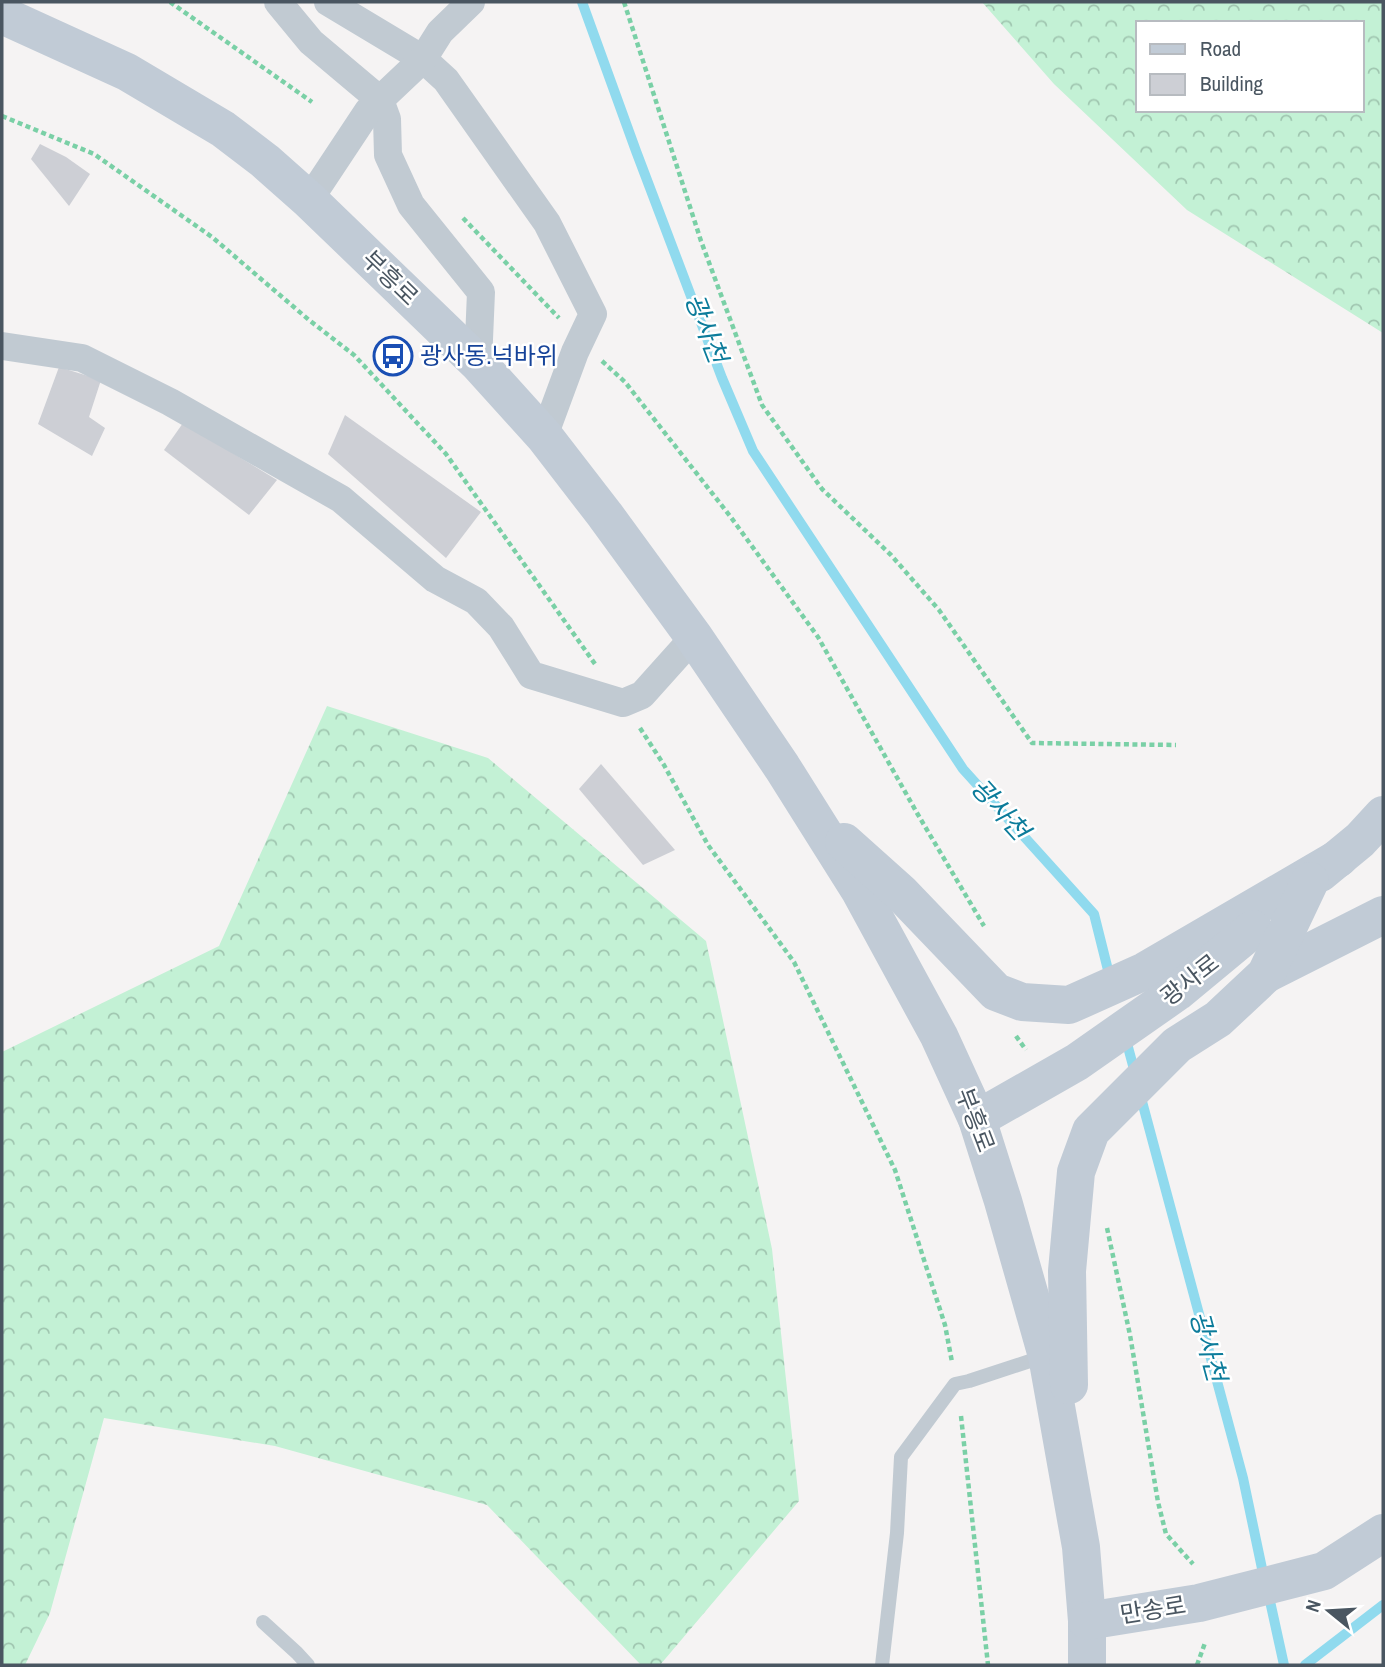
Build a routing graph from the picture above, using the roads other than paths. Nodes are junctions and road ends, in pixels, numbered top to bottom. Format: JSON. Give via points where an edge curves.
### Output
{"nodes":[{"id":1,"x":278,"y":2,"type":"edge"},
{"id":2,"x":328,"y":2,"type":"edge"},
{"id":3,"x":471,"y":2,"type":"edge"},
{"id":4,"x":2,"y":15,"type":"edge"},
{"id":5,"x":423,"y":59,"type":"junction"},
{"id":6,"x":380,"y":100,"type":"junction"},
{"id":7,"x":309,"y":200,"type":"junction"},
{"id":8,"x":2,"y":346,"type":"edge"},
{"id":9,"x":478,"y":363,"type":"junction"},
{"id":10,"x":544,"y":436,"type":"junction"},
{"id":11,"x":694,"y":637,"type":"junction"},
{"id":12,"x":811,"y":813,"type":"junction"},
{"id":13,"x":1383,"y":815,"type":"edge"},
{"id":14,"x":1339,"y":858,"type":"junction"},
{"id":15,"x":1310,"y":881,"type":"junction"},
{"id":16,"x":1383,"y":915,"type":"edge"},
{"id":17,"x":1266,"y":974,"type":"junction"},
{"id":18,"x":977,"y":1119,"type":"junction"},
{"id":19,"x":1047,"y":1356,"type":"junction"},
{"id":20,"x":1070,"y":1482,"type":"junction"},
{"id":21,"x":1383,"y":1533,"type":"edge"},
{"id":22,"x":1087,"y":1621,"type":"junction"},
{"id":23,"x":263,"y":1622,"type":"dead end"},
{"id":24,"x":308,"y":1665,"type":"edge"},
{"id":25,"x":883,"y":1665,"type":"edge"},
{"id":26,"x":1087,"y":1665,"type":"edge"}],
"edges":[{"from":1,"to":6,"type":"street","via":[[311,42]]},
{"from":2,"to":5,"type":"street"},
{"from":3,"to":5,"type":"street","via":[[440,32]]},
{"from":4,"to":7,"type":"main road","name":"부흥로","via":[[127,72],[223,129]]},
{"from":5,"to":6,"type":"street"},
{"from":5,"to":10,"type":"street","via":[[446,80],[547,223],[593,314]]},
{"from":6,"to":7,"type":"street"},
{"from":6,"to":9,"type":"street","via":[[387,119],[388,155],[411,205],[481,292]]},
{"from":7,"to":9,"type":"main road","name":"부흥로"},
{"from":8,"to":11,"type":"street","via":[[82,358],[341,499],[435,579],[476,601],[501,627],[531,676],[623,703],[642,695]]},
{"from":9,"to":10,"type":"main road","name":"부흥로"},
{"from":10,"to":11,"type":"main road","name":"부흥로"},
{"from":11,"to":12,"type":"main road","name":"부흥로"},
{"from":12,"to":14,"type":"main road","via":[[901,892],[996,992],[1022,1002],[1069,1005],[1145,971]]},
{"from":12,"to":18,"type":"main road","name":"부흥로","via":[[860,891],[939,1036]]},
{"from":13,"to":14,"type":"main road","name":"광사로"},
{"from":14,"to":15,"type":"main road","name":"광사로"},
{"from":15,"to":17,"type":"main road"},
{"from":15,"to":18,"type":"main road","name":"광사로","via":[[1177,992],[1077,1062]]},
{"from":16,"to":17,"type":"main road"},
{"from":17,"to":20,"type":"main road","via":[[1218,1018],[1177,1045],[1091,1131],[1076,1169],[1067,1271]]},
{"from":18,"to":19,"type":"main road","name":"부흥로"},
{"from":19,"to":20,"type":"main road","name":"부흥로"},
{"from":19,"to":25,"type":"lane","via":[[956,1384],[901,1457]]},
{"from":20,"to":22,"type":"main road","name":"부흥로"},
{"from":21,"to":22,"type":"main road","name":"만송로","via":[[1324,1571],[1199,1603]]},
{"from":22,"to":26,"type":"main road","name":"부흥로"},
{"from":23,"to":24,"type":"lane"}]}
